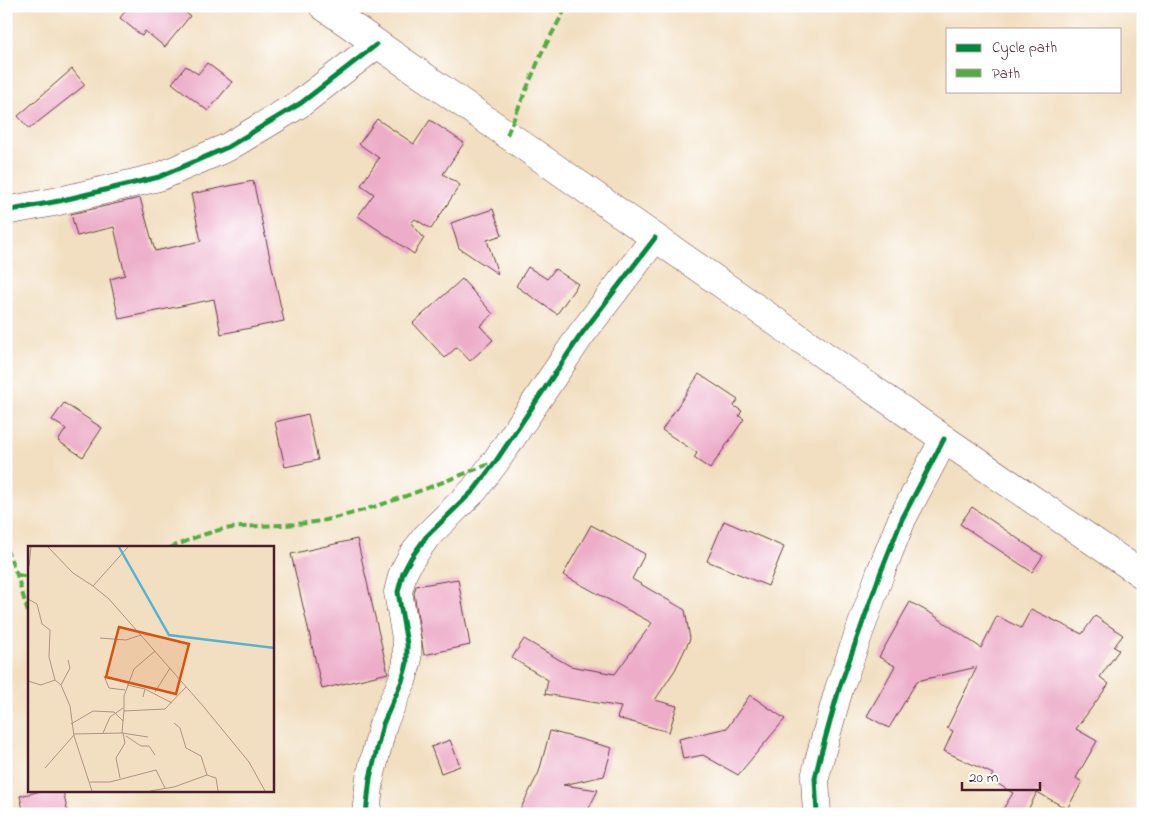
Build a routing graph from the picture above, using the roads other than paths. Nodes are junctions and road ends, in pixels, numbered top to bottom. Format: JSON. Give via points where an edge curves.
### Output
{"nodes":[{"id":1,"x":323,"y":6,"type":"edge"},
{"id":2,"x":376,"y":45,"type":"junction"},
{"id":3,"x":6,"y":211,"type":"edge"},
{"id":4,"x":655,"y":238,"type":"junction"},
{"id":5,"x":944,"y":440,"type":"junction"},
{"id":6,"x":1143,"y":575,"type":"edge"},
{"id":7,"x":366,"y":814,"type":"edge"},
{"id":8,"x":817,"y":814,"type":"edge"}],
"edges":[{"from":1,"to":2,"type":"street"},
{"from":2,"to":3,"type":"street","via":[[301,103],[228,147],[159,176]]},
{"from":2,"to":4,"type":"street"},
{"from":4,"to":5,"type":"street"},
{"from":4,"to":7,"type":"street","via":[[580,336],[496,461],[474,490],[426,537],[403,573],[398,592],[407,663],[384,724],[370,778]]},
{"from":5,"to":6,"type":"street"},
{"from":5,"to":8,"type":"street","via":[[902,519],[856,639],[815,778]]}]}
